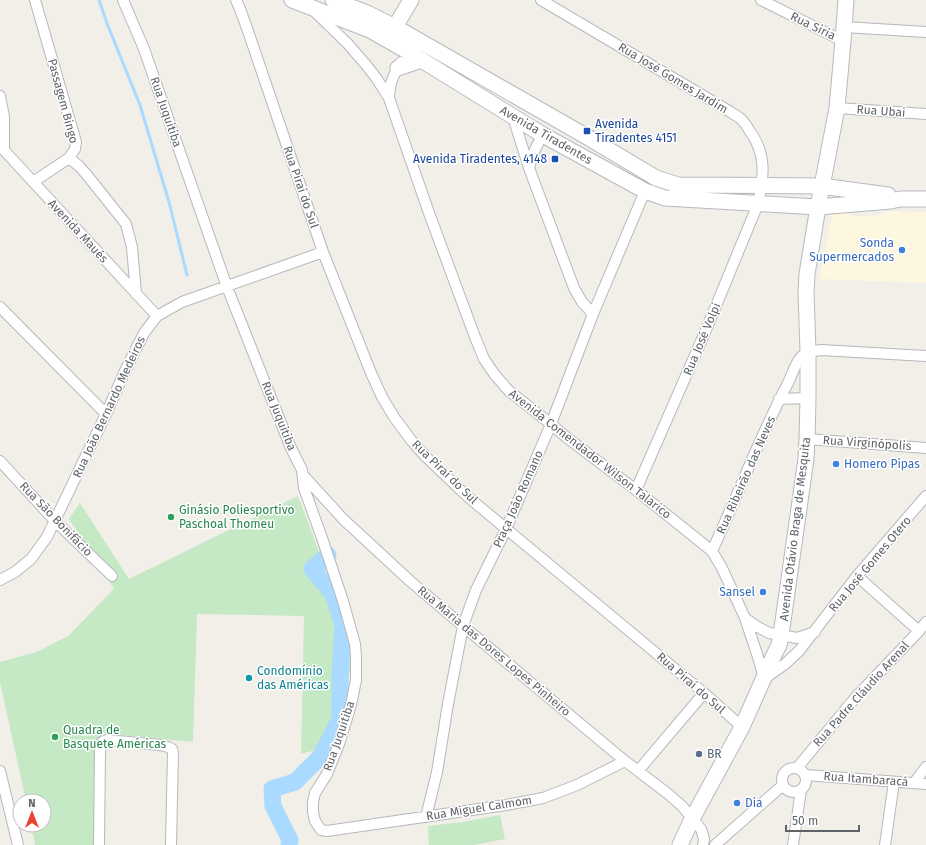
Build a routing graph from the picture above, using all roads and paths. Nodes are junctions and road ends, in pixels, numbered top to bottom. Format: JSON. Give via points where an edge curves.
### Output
{"nodes":[{"id":1,"x":35,"y":0,"type":"edge"},
{"id":2,"x":123,"y":0,"type":"edge"},
{"id":3,"x":292,"y":0,"type":"edge"},
{"id":4,"x":333,"y":0,"type":"edge"},
{"id":5,"x":411,"y":0,"type":"edge"},
{"id":6,"x":541,"y":0,"type":"edge"},
{"id":7,"x":761,"y":0,"type":"edge"},
{"id":8,"x":846,"y":0,"type":"edge"},
{"id":9,"x":239,"y":3,"type":"edge"},
{"id":10,"x":310,"y":7,"type":"junction"},
{"id":11,"x":395,"y":27,"type":"junction"},
{"id":12,"x":926,"y":32,"type":"edge"},
{"id":13,"x":844,"y":34,"type":"junction"},
{"id":14,"x":411,"y":45,"type":"junction"},
{"id":15,"x":422,"y":60,"type":"junction"},
{"id":16,"x":398,"y":68,"type":"junction"},
{"id":17,"x":0,"y":96,"type":"edge"},
{"id":18,"x":389,"y":98,"type":"junction"},
{"id":19,"x":837,"y":108,"type":"junction"},
{"id":20,"x":926,"y":114,"type":"edge"},
{"id":21,"x":513,"y":117,"type":"junction"},
{"id":22,"x":543,"y":135,"type":"junction"},
{"id":23,"x":2,"y":148,"type":"edge"},
{"id":24,"x":69,"y":158,"type":"junction"},
{"id":25,"x":530,"y":168,"type":"junction"},
{"id":26,"x":33,"y":182,"type":"junction"},
{"id":27,"x":762,"y":186,"type":"junction"},
{"id":28,"x":821,"y":186,"type":"junction"},
{"id":29,"x":645,"y":191,"type":"junction"},
{"id":30,"x":900,"y":198,"type":"junction"},
{"id":31,"x":926,"y":199,"type":"edge"},
{"id":32,"x":758,"y":204,"type":"junction"},
{"id":33,"x":818,"y":207,"type":"junction"},
{"id":34,"x":323,"y":252,"type":"junction"},
{"id":35,"x":227,"y":287,"type":"junction"},
{"id":36,"x":136,"y":294,"type":"junction"},
{"id":37,"x":0,"y":306,"type":"edge"},
{"id":38,"x":593,"y":314,"type":"junction"},
{"id":39,"x":156,"y":316,"type":"junction"},
{"id":40,"x":808,"y":351,"type":"junction"},
{"id":41,"x":926,"y":356,"type":"edge"},
{"id":42,"x":779,"y":398,"type":"junction"},
{"id":43,"x":808,"y":398,"type":"junction"},
{"id":44,"x":106,"y":414,"type":"junction"},
{"id":45,"x":551,"y":424,"type":"junction"},
{"id":46,"x":807,"y":439,"type":"junction"},
{"id":47,"x":926,"y":448,"type":"edge"},
{"id":48,"x":0,"y":461,"type":"edge"},
{"id":49,"x":303,"y":475,"type":"junction"},
{"id":50,"x":636,"y":490,"type":"junction"},
{"id":51,"x":926,"y":496,"type":"edge"},
{"id":52,"x":55,"y":521,"type":"junction"},
{"id":53,"x":506,"y":529,"type":"junction"},
{"id":54,"x":712,"y":551,"type":"junction"},
{"id":55,"x":112,"y":576,"type":"dead end"},
{"id":56,"x":857,"y":576,"type":"junction"},
{"id":57,"x":0,"y":580,"type":"edge"},
{"id":58,"x":745,"y":618,"type":"junction"},
{"id":59,"x":926,"y":622,"type":"edge"},
{"id":60,"x":463,"y":626,"type":"junction"},
{"id":61,"x":919,"y":631,"type":"junction"},
{"id":62,"x":814,"y":632,"type":"junction"},
{"id":63,"x":781,"y":636,"type":"junction"},
{"id":64,"x":764,"y":679,"type":"junction"},
{"id":65,"x":704,"y":693,"type":"junction"},
{"id":66,"x":742,"y":727,"type":"junction"},
{"id":67,"x":625,"y":761,"type":"junction"},
{"id":68,"x":926,"y":767,"type":"edge"},
{"id":69,"x":797,"y":768,"type":"junction"},
{"id":70,"x":0,"y":771,"type":"edge"},
{"id":71,"x":638,"y":771,"type":"junction"},
{"id":72,"x":806,"y":775,"type":"junction"},
{"id":73,"x":894,"y":782,"type":"junction"},
{"id":74,"x":914,"y":783,"type":"junction"},
{"id":75,"x":926,"y":784,"type":"edge"},
{"id":76,"x":783,"y":785,"type":"junction"},
{"id":77,"x":801,"y":790,"type":"junction"},
{"id":78,"x":426,"y":817,"type":"junction"},
{"id":79,"x":692,"y":819,"type":"junction"},
{"id":80,"x":327,"y":831,"type":"joint"},
{"id":81,"x":18,"y":845,"type":"edge"},
{"id":82,"x":99,"y":845,"type":"edge"},
{"id":83,"x":171,"y":845,"type":"edge"},
{"id":84,"x":680,"y":845,"type":"edge"},
{"id":85,"x":703,"y":845,"type":"edge"},
{"id":86,"x":715,"y":845,"type":"edge"},
{"id":87,"x":793,"y":845,"type":"edge"},
{"id":88,"x":885,"y":845,"type":"edge"}],
"edges":[{"from":1,"to":24,"type":"street","name":"Passagem Bingo","via":[[76,142]]},
{"from":2,"to":35,"type":"street","name":"Rua Juquitiba","via":[[144,49]]},
{"from":3,"to":10,"type":"main road","name":"Avenida Tiradentes"},
{"from":4,"to":11,"type":"main road","name":"Avenida Tiradentes"},
{"from":5,"to":11,"type":"main road"},
{"from":6,"to":27,"type":"street","name":"Rua José Gomes Jardim","via":[[742,120],[761,150]]},
{"from":7,"to":13,"type":"street","name":"Rua Siria"},
{"from":8,"to":13,"type":"main road","name":"Avenida Otávio Braga de Mesquita"},
{"from":9,"to":34,"type":"street","name":"Rua Piraí do Sul"},
{"from":10,"to":14,"type":"main road","name":"Avenida Tiradentes"},
{"from":10,"to":18,"type":"street","name":"Avenida Comendador Wilson Talarico","via":[[348,44]]},
{"from":11,"to":14,"type":"main road","name":"Avenida Tiradentes"},
{"from":12,"to":13,"type":"street"},
{"from":13,"to":19,"type":"main road","name":"Avenida Otávio Braga de Mesquita"},
{"from":14,"to":15,"type":"main road","name":"Avenida Tiradentes"},
{"from":14,"to":16,"type":"street","name":"Avenida Comendador Wilson Talarico"},
{"from":14,"to":27,"type":"main road","name":"Avenida Tiradentes","via":[[656,178],[678,185]]},
{"from":15,"to":16,"type":"main road"},
{"from":15,"to":21,"type":"main road","name":"Avenida Tiradentes"},
{"from":16,"to":18,"type":"street","name":"Avenida Comendador Wilson Talarico","via":[[391,79]]},
{"from":17,"to":23,"type":"street","via":[[4,117]]},
{"from":18,"to":45,"type":"street","name":"Avenida Comendador Wilson Talarico","via":[[484,359],[509,391]]},
{"from":19,"to":20,"type":"street","name":"Rua Ubai"},
{"from":19,"to":28,"type":"main road","name":"Avenida Otávio Braga de Mesquita"},
{"from":21,"to":22,"type":"main road","name":"Avenida Tiradentes"},
{"from":21,"to":25,"type":"street"},
{"from":22,"to":25,"type":"street","via":[[535,147]]},
{"from":22,"to":29,"type":"main road","name":"Avenida Tiradentes"},
{"from":23,"to":26,"type":"street","name":"Avenida Maués"},
{"from":24,"to":26,"type":"street","name":"Passagem Bingo"},
{"from":24,"to":36,"type":"street","via":[[87,175],[126,224],[132,247]]},
{"from":25,"to":38,"type":"street","via":[[574,288]]},
{"from":26,"to":36,"type":"street","name":"Avenida Maués"},
{"from":27,"to":28,"type":"main road","name":"Avenida Tiradentes"},
{"from":27,"to":32,"type":"street","name":"Rua José Volpi"},
{"from":28,"to":30,"type":"main road","name":"Avenida Tiradentes"},
{"from":28,"to":33,"type":"main road","name":"Avenida Otávio Braga de Mesquita"},
{"from":29,"to":32,"type":"main road","name":"Avenida Tiradentes","via":[[665,198]]},
{"from":29,"to":38,"type":"street","name":"Praça João Romano"},
{"from":30,"to":31,"type":"main road"},
{"from":30,"to":33,"type":"main road","name":"Avenida Tiradentes","via":[[891,201]]},
{"from":32,"to":33,"type":"main road","name":"Avenida Tiradentes"},
{"from":32,"to":50,"type":"street","name":"Rua José Volpi"},
{"from":33,"to":40,"type":"main road","name":"Avenida Otávio Braga de Mesquita","via":[[806,286]]},
{"from":34,"to":35,"type":"street","name":"Rua João Bernardo Medeiros"},
{"from":34,"to":53,"type":"street","name":"Rua Piraí do Sul","via":[[371,373],[394,416],[425,456]]},
{"from":35,"to":39,"type":"street","name":"Rua João Bernardo Medeiros","via":[[182,302]]},
{"from":35,"to":49,"type":"street","name":"Rua Juquitiba"},
{"from":36,"to":39,"type":"street","name":"Avenida Maués"},
{"from":37,"to":44,"type":"street"},
{"from":38,"to":45,"type":"street","name":"Praça João Romano"},
{"from":39,"to":44,"type":"street","name":"Rua João Bernardo Medeiros","via":[[144,333]]},
{"from":40,"to":41,"type":"street"},
{"from":40,"to":42,"type":"street","name":"Rua Ribeirão das Neves","via":[[800,357]]},
{"from":40,"to":43,"type":"main road","name":"Avenida Otávio Braga de Mesquita"},
{"from":42,"to":43,"type":"street"},
{"from":42,"to":54,"type":"street","name":"Rua Ribeirão das Neves"},
{"from":43,"to":46,"type":"main road","name":"Avenida Otávio Braga de Mesquita"},
{"from":44,"to":52,"type":"street","name":"Rua João Bernardo Medeiros"},
{"from":45,"to":50,"type":"street","name":"Avenida Comendador Wilson Talarico"},
{"from":45,"to":53,"type":"street","name":"Praça João Romano"},
{"from":46,"to":47,"type":"street","name":"Rua Virginópolis"},
{"from":46,"to":63,"type":"main road","name":"Avenida Otávio Braga de Mesquita"},
{"from":48,"to":52,"type":"street","name":"Rua São Bonifácio"},
{"from":49,"to":60,"type":"street","name":"Rua Maria das Dores Lopes Pinheiro","via":[[343,519]]},
{"from":49,"to":80,"type":"street","name":"Rua Juquitiba","via":[[304,488],[343,601],[356,656],[356,680],[351,705],[327,774],[312,802],[315,821],[320,830]]},
{"from":50,"to":54,"type":"street","name":"Avenida Comendador Wilson Talarico"},
{"from":51,"to":56,"type":"street","name":"Rua José Gomes Otero"},
{"from":52,"to":55,"type":"street","name":"Rua São Bonifácio"},
{"from":52,"to":57,"type":"street","name":"Rua João Bernardo Medeiros","via":[[31,559]]},
{"from":53,"to":60,"type":"street","name":"Praça João Romano","via":[[476,590]]},
{"from":53,"to":65,"type":"street","name":"Rua Piraí do Sul"},
{"from":54,"to":58,"type":"street","name":"Avenida Comendador Wilson Talarico"},
{"from":56,"to":61,"type":"street"},
{"from":56,"to":62,"type":"street","name":"Rua José Gomes Otero"},
{"from":58,"to":63,"type":"street","via":[[769,633]]},
{"from":58,"to":64,"type":"street","name":"Avenida Comendador Wilson Talarico"},
{"from":59,"to":61,"type":"street","name":"Rua Padre Cláudio Arenal"},
{"from":60,"to":67,"type":"street","name":"Rua Maria das Dores Lopes Pinheiro"},
{"from":60,"to":78,"type":"street","name":"Praça João Romano","via":[[437,772]]},
{"from":61,"to":69,"type":"street","name":"Rua Padre Cláudio Arenal","via":[[855,698]]},
{"from":62,"to":63,"type":"street","via":[[797,638]]},
{"from":62,"to":64,"type":"street","name":"Rua José Gomes Otero","via":[[799,651]]},
{"from":63,"to":64,"type":"main road","name":"Avenida Otávio Braga de Mesquita"},
{"from":64,"to":66,"type":"main road","name":"Avenida Otávio Braga de Mesquita"},
{"from":65,"to":66,"type":"street","name":"Rua Piraí do Sul"},
{"from":65,"to":71,"type":"street"},
{"from":66,"to":79,"type":"main road","name":"Avenida Otávio Braga de Mesquita"},
{"from":67,"to":71,"type":"street","name":"Rua Maria das Dores Lopes Pinheiro"},
{"from":67,"to":78,"type":"street","name":"Rua Miguel Calmom","via":[[577,786],[543,798]]},
{"from":68,"to":74,"type":"street"},
{"from":69,"to":72,"type":"street"},
{"from":69,"to":76,"type":"street","via":[[786,771],[782,776]]},
{"from":70,"to":81,"type":"street"},
{"from":71,"to":79,"type":"street","name":"Rua Maria das Dores Lopes Pinheiro","via":[[682,806]]},
{"from":72,"to":73,"type":"street","name":"Rua Itambaracá"},
{"from":72,"to":77,"type":"street","via":[[806,783]]},
{"from":73,"to":74,"type":"street","name":"Rua Itambaracá"},
{"from":73,"to":88,"type":"street"},
{"from":74,"to":75,"type":"street","name":"Rua Itambaracá"},
{"from":76,"to":77,"type":"street","via":[[789,791]]},
{"from":76,"to":86,"type":"street"},
{"from":77,"to":87,"type":"street"},
{"from":78,"to":80,"type":"street","name":"Rua Miguel Calmom"},
{"from":79,"to":84,"type":"main road","name":"Avenida Otávio Braga de Mesquita"},
{"from":79,"to":85,"type":"street","via":[[701,829]]},
{"from":82,"to":83,"type":"street","via":[[100,744],[106,740],[168,746],[172,749]]}]}
